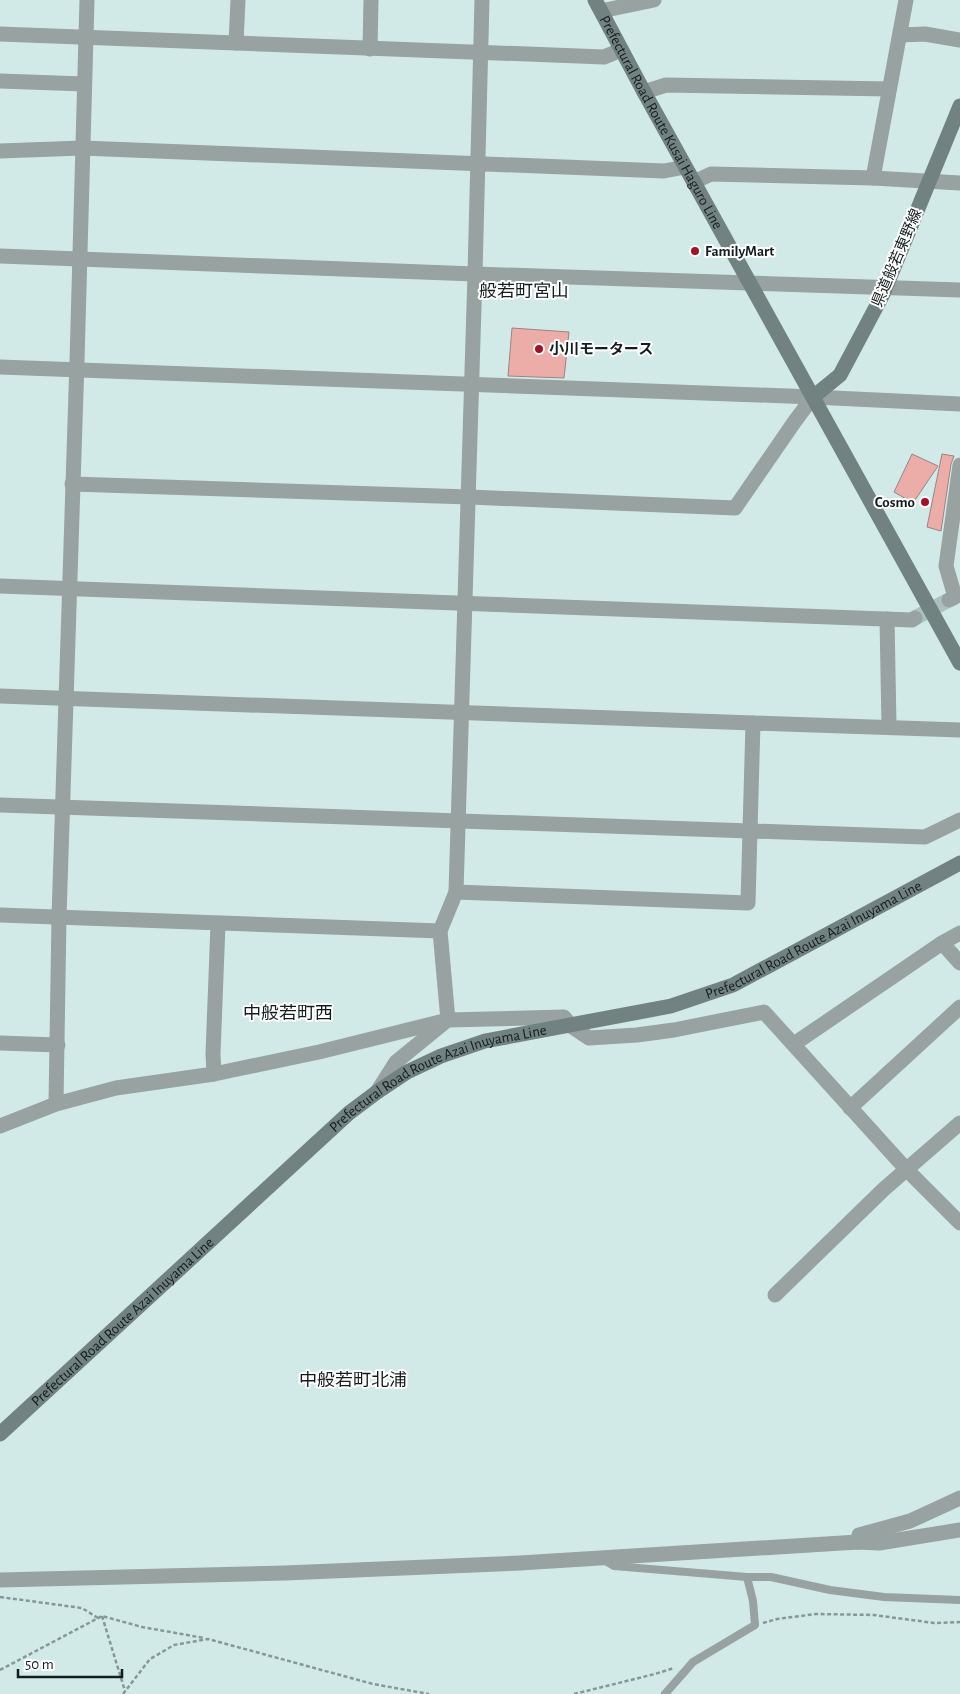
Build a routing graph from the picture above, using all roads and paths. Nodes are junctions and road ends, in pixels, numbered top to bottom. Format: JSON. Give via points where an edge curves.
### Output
{"nodes":[{"id":1,"x":87,"y":0,"type":"edge"},
{"id":2,"x":238,"y":0,"type":"edge"},
{"id":3,"x":371,"y":0,"type":"edge"},
{"id":4,"x":482,"y":0,"type":"edge"},
{"id":5,"x":654,"y":0,"type":"edge"},
{"id":6,"x":906,"y":0,"type":"edge"},
{"id":7,"x":598,"y":6,"type":"edge"},
{"id":8,"x":0,"y":34,"type":"edge"},
{"id":9,"x":900,"y":35,"type":"junction"},
{"id":10,"x":86,"y":37,"type":"junction"},
{"id":11,"x":960,"y":40,"type":"edge"},
{"id":12,"x":236,"y":43,"type":"junction"},
{"id":13,"x":370,"y":49,"type":"junction"},
{"id":14,"x":621,"y":50,"type":"junction"},
{"id":15,"x":480,"y":53,"type":"junction"},
{"id":16,"x":0,"y":80,"type":"edge"},
{"id":17,"x":84,"y":84,"type":"junction"},
{"id":18,"x":889,"y":89,"type":"junction"},
{"id":19,"x":644,"y":92,"type":"junction"},
{"id":20,"x":960,"y":106,"type":"edge"},
{"id":21,"x":82,"y":148,"type":"junction"},
{"id":22,"x":0,"y":151,"type":"edge"},
{"id":23,"x":478,"y":165,"type":"junction"},
{"id":24,"x":685,"y":167,"type":"junction"},
{"id":25,"x":873,"y":178,"type":"junction"},
{"id":26,"x":929,"y":181,"type":"junction"},
{"id":27,"x":694,"y":182,"type":"junction"},
{"id":28,"x":960,"y":182,"type":"edge"},
{"id":29,"x":0,"y":256,"type":"edge"},
{"id":30,"x":79,"y":259,"type":"junction"},
{"id":31,"x":476,"y":274,"type":"junction"},
{"id":32,"x":750,"y":283,"type":"junction"},
{"id":33,"x":886,"y":288,"type":"junction"},
{"id":34,"x":960,"y":290,"type":"edge"},
{"id":35,"x":0,"y":367,"type":"edge"},
{"id":36,"x":77,"y":369,"type":"junction"},
{"id":37,"x":472,"y":384,"type":"junction"},
{"id":38,"x":814,"y":397,"type":"junction"},
{"id":39,"x":960,"y":404,"type":"edge"},
{"id":40,"x":960,"y":465,"type":"edge"},
{"id":41,"x":72,"y":484,"type":"junction"},
{"id":42,"x":469,"y":496,"type":"junction"},
{"id":43,"x":956,"y":518,"type":"edge"},
{"id":44,"x":0,"y":586,"type":"edge"},
{"id":45,"x":69,"y":588,"type":"junction"},
{"id":46,"x":955,"y":599,"type":"edge"},
{"id":47,"x":464,"y":603,"type":"junction"},
{"id":48,"x":915,"y":618,"type":"tunnel mouth"},
{"id":49,"x":887,"y":619,"type":"junction"},
{"id":50,"x":960,"y":664,"type":"edge"},
{"id":51,"x":0,"y":696,"type":"edge"},
{"id":52,"x":66,"y":698,"type":"junction"},
{"id":53,"x":462,"y":713,"type":"junction"},
{"id":54,"x":753,"y":723,"type":"junction"},
{"id":55,"x":889,"y":726,"type":"junction"},
{"id":56,"x":960,"y":730,"type":"edge"},
{"id":57,"x":0,"y":805,"type":"edge"},
{"id":58,"x":62,"y":807,"type":"junction"},
{"id":59,"x":960,"y":820,"type":"edge"},
{"id":60,"x":458,"y":822,"type":"junction"},
{"id":61,"x":751,"y":831,"type":"junction"},
{"id":62,"x":960,"y":863,"type":"edge"},
{"id":63,"x":456,"y":892,"type":"junction"},
{"id":64,"x":0,"y":915,"type":"edge"},
{"id":65,"x":59,"y":917,"type":"junction"},
{"id":66,"x":218,"y":924,"type":"junction"},
{"id":67,"x":440,"y":931,"type":"junction"},
{"id":68,"x":960,"y":933,"type":"edge"},
{"id":69,"x":942,"y":943,"type":"junction"},
{"id":70,"x":960,"y":963,"type":"edge"},
{"id":71,"x":960,"y":1006,"type":"edge"},
{"id":72,"x":448,"y":1020,"type":"junction"},
{"id":73,"x":571,"y":1026,"type":"junction"},
{"id":74,"x":0,"y":1043,"type":"edge"},
{"id":75,"x":794,"y":1044,"type":"junction"},
{"id":76,"x":58,"y":1045,"type":"junction"},
{"id":77,"x":214,"y":1074,"type":"junction"},
{"id":78,"x":376,"y":1092,"type":"junction"},
{"id":79,"x":56,"y":1104,"type":"junction"},
{"id":80,"x":850,"y":1108,"type":"junction"},
{"id":81,"x":960,"y":1123,"type":"edge"},
{"id":82,"x":0,"y":1126,"type":"edge"},
{"id":83,"x":906,"y":1169,"type":"junction"},
{"id":84,"x":960,"y":1223,"type":"edge"},
{"id":85,"x":776,"y":1295,"type":"dead end"},
{"id":86,"x":0,"y":1434,"type":"edge"},
{"id":87,"x":960,"y":1498,"type":"edge"},
{"id":88,"x":960,"y":1530,"type":"edge"},
{"id":89,"x":858,"y":1542,"type":"junction"},
{"id":90,"x":600,"y":1557,"type":"junction"},
{"id":91,"x":747,"y":1577,"type":"junction"},
{"id":92,"x":0,"y":1580,"type":"edge"},
{"id":93,"x":0,"y":1598,"type":"edge"},
{"id":94,"x":960,"y":1600,"type":"edge"},
{"id":95,"x":102,"y":1616,"type":"junction"},
{"id":96,"x":98,"y":1618,"type":"junction"},
{"id":97,"x":960,"y":1622,"type":"edge"},
{"id":98,"x":755,"y":1625,"type":"junction"},
{"id":99,"x":208,"y":1639,"type":"junction"},
{"id":100,"x":693,"y":1662,"type":"junction"},
{"id":101,"x":0,"y":1670,"type":"edge"},
{"id":102,"x":124,"y":1693,"type":"edge"},
{"id":103,"x":429,"y":1694,"type":"edge"},
{"id":104,"x":574,"y":1694,"type":"edge"},
{"id":105,"x":665,"y":1694,"type":"edge"}],
"edges":[{"from":1,"to":10,"type":"street"},
{"from":2,"to":12,"type":"street"},
{"from":3,"to":13,"type":"street"},
{"from":4,"to":15,"type":"street"},
{"from":5,"to":7,"type":"street"},
{"from":6,"to":9,"type":"street"},
{"from":7,"to":14,"type":"main road","name":"Prefectural Road Route Kusai Haguro Line"},
{"from":8,"to":10,"type":"street"},
{"from":9,"to":11,"type":"street","via":[[925,34]]},
{"from":9,"to":18,"type":"street"},
{"from":10,"to":12,"type":"street"},
{"from":10,"to":17,"type":"street"},
{"from":12,"to":13,"type":"street"},
{"from":13,"to":15,"type":"street"},
{"from":14,"to":15,"type":"street","via":[[604,57]]},
{"from":14,"to":19,"type":"main road","name":"Prefectural Road Route Kusai Haguro Line"},
{"from":15,"to":23,"type":"street"},
{"from":16,"to":17,"type":"street"},
{"from":17,"to":21,"type":"street"},
{"from":18,"to":19,"type":"street","via":[[666,84]]},
{"from":18,"to":25,"type":"street"},
{"from":19,"to":24,"type":"main road","name":"Prefectural Road Route Kusai Haguro Line"},
{"from":20,"to":26,"type":"main road","name":"県道般若東野線"},
{"from":21,"to":22,"type":"street"},
{"from":21,"to":23,"type":"street"},
{"from":21,"to":30,"type":"street"},
{"from":23,"to":24,"type":"street","via":[[664,171]]},
{"from":23,"to":31,"type":"street"},
{"from":24,"to":27,"type":"main road","name":"Prefectural Road Route Kusai Haguro Line"},
{"from":25,"to":26,"type":"street"},
{"from":25,"to":27,"type":"street","via":[[711,174]]},
{"from":26,"to":28,"type":"street"},
{"from":26,"to":33,"type":"main road","name":"県道般若東野線"},
{"from":27,"to":32,"type":"main road","name":"Prefectural Road Route Kusai Haguro Line"},
{"from":29,"to":30,"type":"street"},
{"from":30,"to":31,"type":"street"},
{"from":30,"to":36,"type":"street"},
{"from":31,"to":32,"type":"street"},
{"from":31,"to":37,"type":"street"},
{"from":32,"to":33,"type":"street"},
{"from":32,"to":38,"type":"main road","name":"Prefectural Road Route Kusai Haguro Line"},
{"from":33,"to":34,"type":"street"},
{"from":33,"to":38,"type":"main road","name":"県道般若東野線","via":[[840,375]]},
{"from":35,"to":36,"type":"street"},
{"from":36,"to":37,"type":"street"},
{"from":36,"to":41,"type":"street"},
{"from":37,"to":38,"type":"street"},
{"from":37,"to":42,"type":"street"},
{"from":38,"to":39,"type":"street"},
{"from":38,"to":42,"type":"street","via":[[735,508]]},
{"from":38,"to":50,"type":"main road","name":"Prefectural Road Route Kusai Haguro Line"},
{"from":40,"to":43,"type":"street"},
{"from":41,"to":42,"type":"street"},
{"from":41,"to":45,"type":"street"},
{"from":42,"to":47,"type":"street"},
{"from":43,"to":46,"type":"street","via":[[946,566]]},
{"from":44,"to":45,"type":"street"},
{"from":45,"to":47,"type":"street"},
{"from":45,"to":52,"type":"street"},
{"from":47,"to":49,"type":"street"},
{"from":47,"to":53,"type":"street"},
{"from":48,"to":49,"type":"street"},
{"from":49,"to":55,"type":"street"},
{"from":51,"to":52,"type":"street"},
{"from":52,"to":53,"type":"street"},
{"from":52,"to":58,"type":"street"},
{"from":53,"to":54,"type":"street"},
{"from":53,"to":60,"type":"street"},
{"from":54,"to":55,"type":"street"},
{"from":54,"to":61,"type":"street"},
{"from":55,"to":56,"type":"street"},
{"from":57,"to":58,"type":"street"},
{"from":58,"to":60,"type":"street"},
{"from":58,"to":65,"type":"street"},
{"from":59,"to":61,"type":"street","via":[[925,837]]},
{"from":60,"to":61,"type":"street"},
{"from":60,"to":63,"type":"street"},
{"from":61,"to":63,"type":"street","via":[[748,903]]},
{"from":62,"to":73,"type":"main road","name":"Prefectural Road Route Azai Inuyama Line","via":[[733,985],[671,1006]]},
{"from":63,"to":67,"type":"street"},
{"from":64,"to":65,"type":"street"},
{"from":65,"to":66,"type":"street"},
{"from":65,"to":76,"type":"street"},
{"from":66,"to":67,"type":"street"},
{"from":66,"to":77,"type":"street"},
{"from":67,"to":72,"type":"street"},
{"from":68,"to":69,"type":"street"},
{"from":69,"to":70,"type":"street"},
{"from":69,"to":75,"type":"street"},
{"from":71,"to":80,"type":"street"},
{"from":72,"to":73,"type":"street","via":[[564,1017]]},
{"from":72,"to":77,"type":"street"},
{"from":72,"to":78,"type":"street","via":[[396,1062]]},
{"from":73,"to":75,"type":"street","via":[[588,1038],[637,1035],[764,1012]]},
{"from":73,"to":78,"type":"main road","name":"Prefectural Road Route Azai Inuyama Line","via":[[485,1041],[407,1072]]},
{"from":74,"to":76,"type":"street"},
{"from":75,"to":80,"type":"street"},
{"from":76,"to":79,"type":"street"},
{"from":77,"to":79,"type":"street","via":[[116,1088]]},
{"from":78,"to":86,"type":"main road","name":"Prefectural Road Route Azai Inuyama Line","via":[[349,1113]]},
{"from":79,"to":82,"type":"street"},
{"from":80,"to":83,"type":"street"},
{"from":81,"to":83,"type":"street"},
{"from":83,"to":84,"type":"street"},
{"from":83,"to":85,"type":"street"},
{"from":87,"to":89,"type":"street","via":[[910,1521],[859,1535]]},
{"from":88,"to":89,"type":"street","via":[[879,1543]]},
{"from":89,"to":90,"type":"street"},
{"from":90,"to":91,"type":"lane","via":[[614,1566]]},
{"from":90,"to":92,"type":"street","via":[[286,1573]]},
{"from":91,"to":94,"type":"lane","via":[[771,1577],[830,1590],[884,1597]]},
{"from":91,"to":98,"type":"lane"},
{"from":93,"to":96,"type":"path","via":[[82,1608]]},
{"from":95,"to":96,"type":"path"},
{"from":95,"to":99,"type":"path"},
{"from":95,"to":102,"type":"path"},
{"from":96,"to":101,"type":"path"},
{"from":97,"to":98,"type":"path","via":[[934,1624],[874,1615],[816,1614]]},
{"from":98,"to":100,"type":"lane"},
{"from":99,"to":102,"type":"path","via":[[174,1645],[150,1659]]},
{"from":99,"to":103,"type":"path","via":[[373,1684]]},
{"from":100,"to":104,"type":"path"},
{"from":100,"to":105,"type":"lane"}]}
